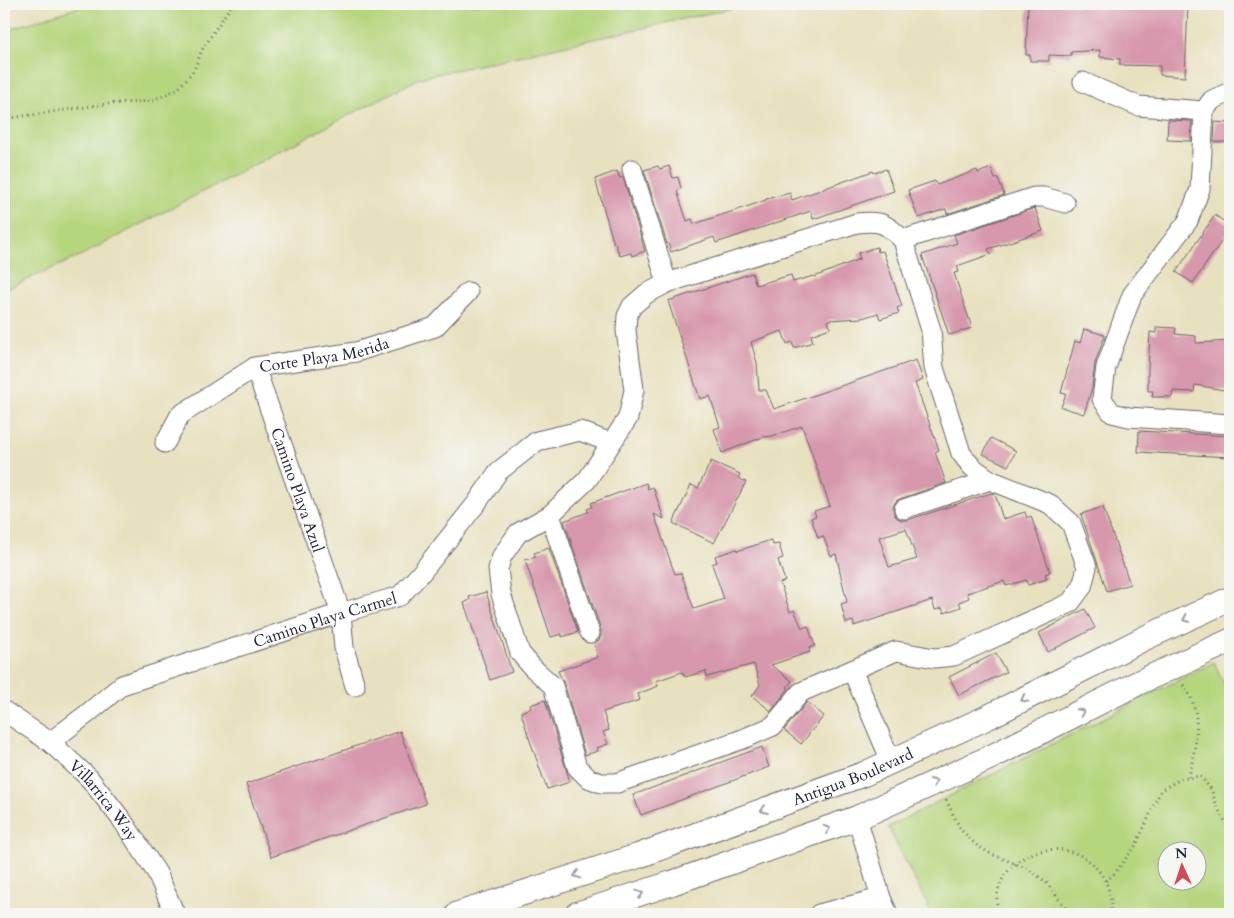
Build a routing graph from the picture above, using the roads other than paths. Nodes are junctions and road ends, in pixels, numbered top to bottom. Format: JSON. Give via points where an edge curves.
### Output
{"nodes":[{"id":1,"x":1083,"y":82,"type":"dead end"},
{"id":2,"x":1230,"y":92,"type":"edge"},
{"id":3,"x":1204,"y":111,"type":"junction"},
{"id":4,"x":632,"y":169,"type":"dead end"},
{"id":5,"x":1065,"y":203,"type":"dead end"},
{"id":6,"x":903,"y":240,"type":"junction"},
{"id":7,"x":667,"y":283,"type":"junction"},
{"id":8,"x":468,"y":292,"type":"dead end"},
{"id":9,"x":255,"y":367,"type":"junction"},
{"id":10,"x":1230,"y":424,"type":"edge"},
{"id":11,"x":165,"y":443,"type":"dead end"},
{"id":12,"x":611,"y":443,"type":"junction"},
{"id":13,"x":990,"y":480,"type":"junction"},
{"id":14,"x":904,"y":509,"type":"dead end"},
{"id":15,"x":550,"y":514,"type":"junction"},
{"id":16,"x":1230,"y":599,"type":"edge"},
{"id":17,"x":341,"y":613,"type":"junction"},
{"id":18,"x":590,"y":633,"type":"dead end"},
{"id":19,"x":1230,"y":641,"type":"edge"},
{"id":20,"x":852,"y":670,"type":"junction"},
{"id":21,"x":355,"y":686,"type":"dead end"},
{"id":22,"x":4,"y":711,"type":"edge"},
{"id":23,"x":50,"y":742,"type":"junction"},
{"id":24,"x":891,"y":761,"type":"junction"},
{"id":25,"x":890,"y":802,"type":"junction"},
{"id":26,"x":857,"y":818,"type":"junction"},
{"id":27,"x":612,"y":864,"type":"junction"},
{"id":28,"x":884,"y":906,"type":"edge"},
{"id":29,"x":587,"y":913,"type":"edge"},
{"id":30,"x":175,"y":914,"type":"edge"},
{"id":31,"x":458,"y":914,"type":"edge"},
{"id":32,"x":819,"y":914,"type":"edge"}],
"edges":[{"from":1,"to":3,"type":"street","via":[[1138,106]]},
{"from":2,"to":3,"type":"street","via":[[1212,100]]},
{"from":3,"to":10,"type":"street","via":[[1200,189],[1188,221],[1132,295],[1106,367],[1102,399],[1112,412],[1129,417]]},
{"from":4,"to":7,"type":"street"},
{"from":5,"to":6,"type":"street","via":[[1044,197],[1034,198]]},
{"from":6,"to":7,"type":"street","via":[[887,225],[872,221],[857,223]]},
{"from":6,"to":13,"type":"street","via":[[932,330],[934,368],[961,452],[972,467]]},
{"from":7,"to":12,"type":"street","via":[[646,294],[632,306],[627,316],[634,390],[628,418]]},
{"from":8,"to":9,"type":"street","name":"Corte Playa Merida","via":[[435,326],[356,352]]},
{"from":9,"to":11,"type":"street","name":"Corte Playa Merida","via":[[180,415]]},
{"from":9,"to":17,"type":"street","name":"Camino Playa Azul"},
{"from":12,"to":15,"type":"street","via":[[587,480]]},
{"from":12,"to":17,"type":"street","name":"Camino Playa Carmel","via":[[580,430],[538,441],[498,472],[476,504],[400,596]]},
{"from":13,"to":14,"type":"street"},
{"from":13,"to":20,"type":"street","via":[[1050,504],[1071,522],[1087,567],[1082,587],[1070,603],[954,656],[934,658],[896,651]]},
{"from":15,"to":18,"type":"street"},
{"from":15,"to":20,"type":"street","via":[[518,533],[502,556],[498,569],[501,594],[520,652],[553,686],[577,767],[588,778],[601,783],[617,783],[743,739],[773,726],[801,692]]},
{"from":16,"to":24,"type":"main road","name":"Antigua Boulevard","one_way":true},
{"from":17,"to":21,"type":"street","name":"Camino Playa Azul","via":[[344,648]]},
{"from":17,"to":23,"type":"street","name":"Camino Playa Carmel","via":[[122,684]]},
{"from":25,"to":19,"type":"main road","one_way":true,"via":[[991,757]]},
{"from":20,"to":24,"type":"street"},
{"from":22,"to":23,"type":"street","name":"Villarrica Way"},
{"from":23,"to":30,"type":"street","name":"Villarrica Way","via":[[90,778],[122,820],[157,873]]},
{"from":24,"to":25,"type":"main road","via":[[895,783]]},
{"from":24,"to":27,"type":"main road","name":"Antigua Boulevard","one_way":true,"via":[[864,774]]},
{"from":25,"to":26,"type":"main road"},
{"from":26,"to":28,"type":"street"},
{"from":29,"to":26,"type":"main road","one_way":true},
{"from":27,"to":29,"type":"main road","via":[[599,882]]},
{"from":27,"to":31,"type":"main road","name":"Antigua Boulevard","one_way":true},
{"from":28,"to":32,"type":"street"}]}
